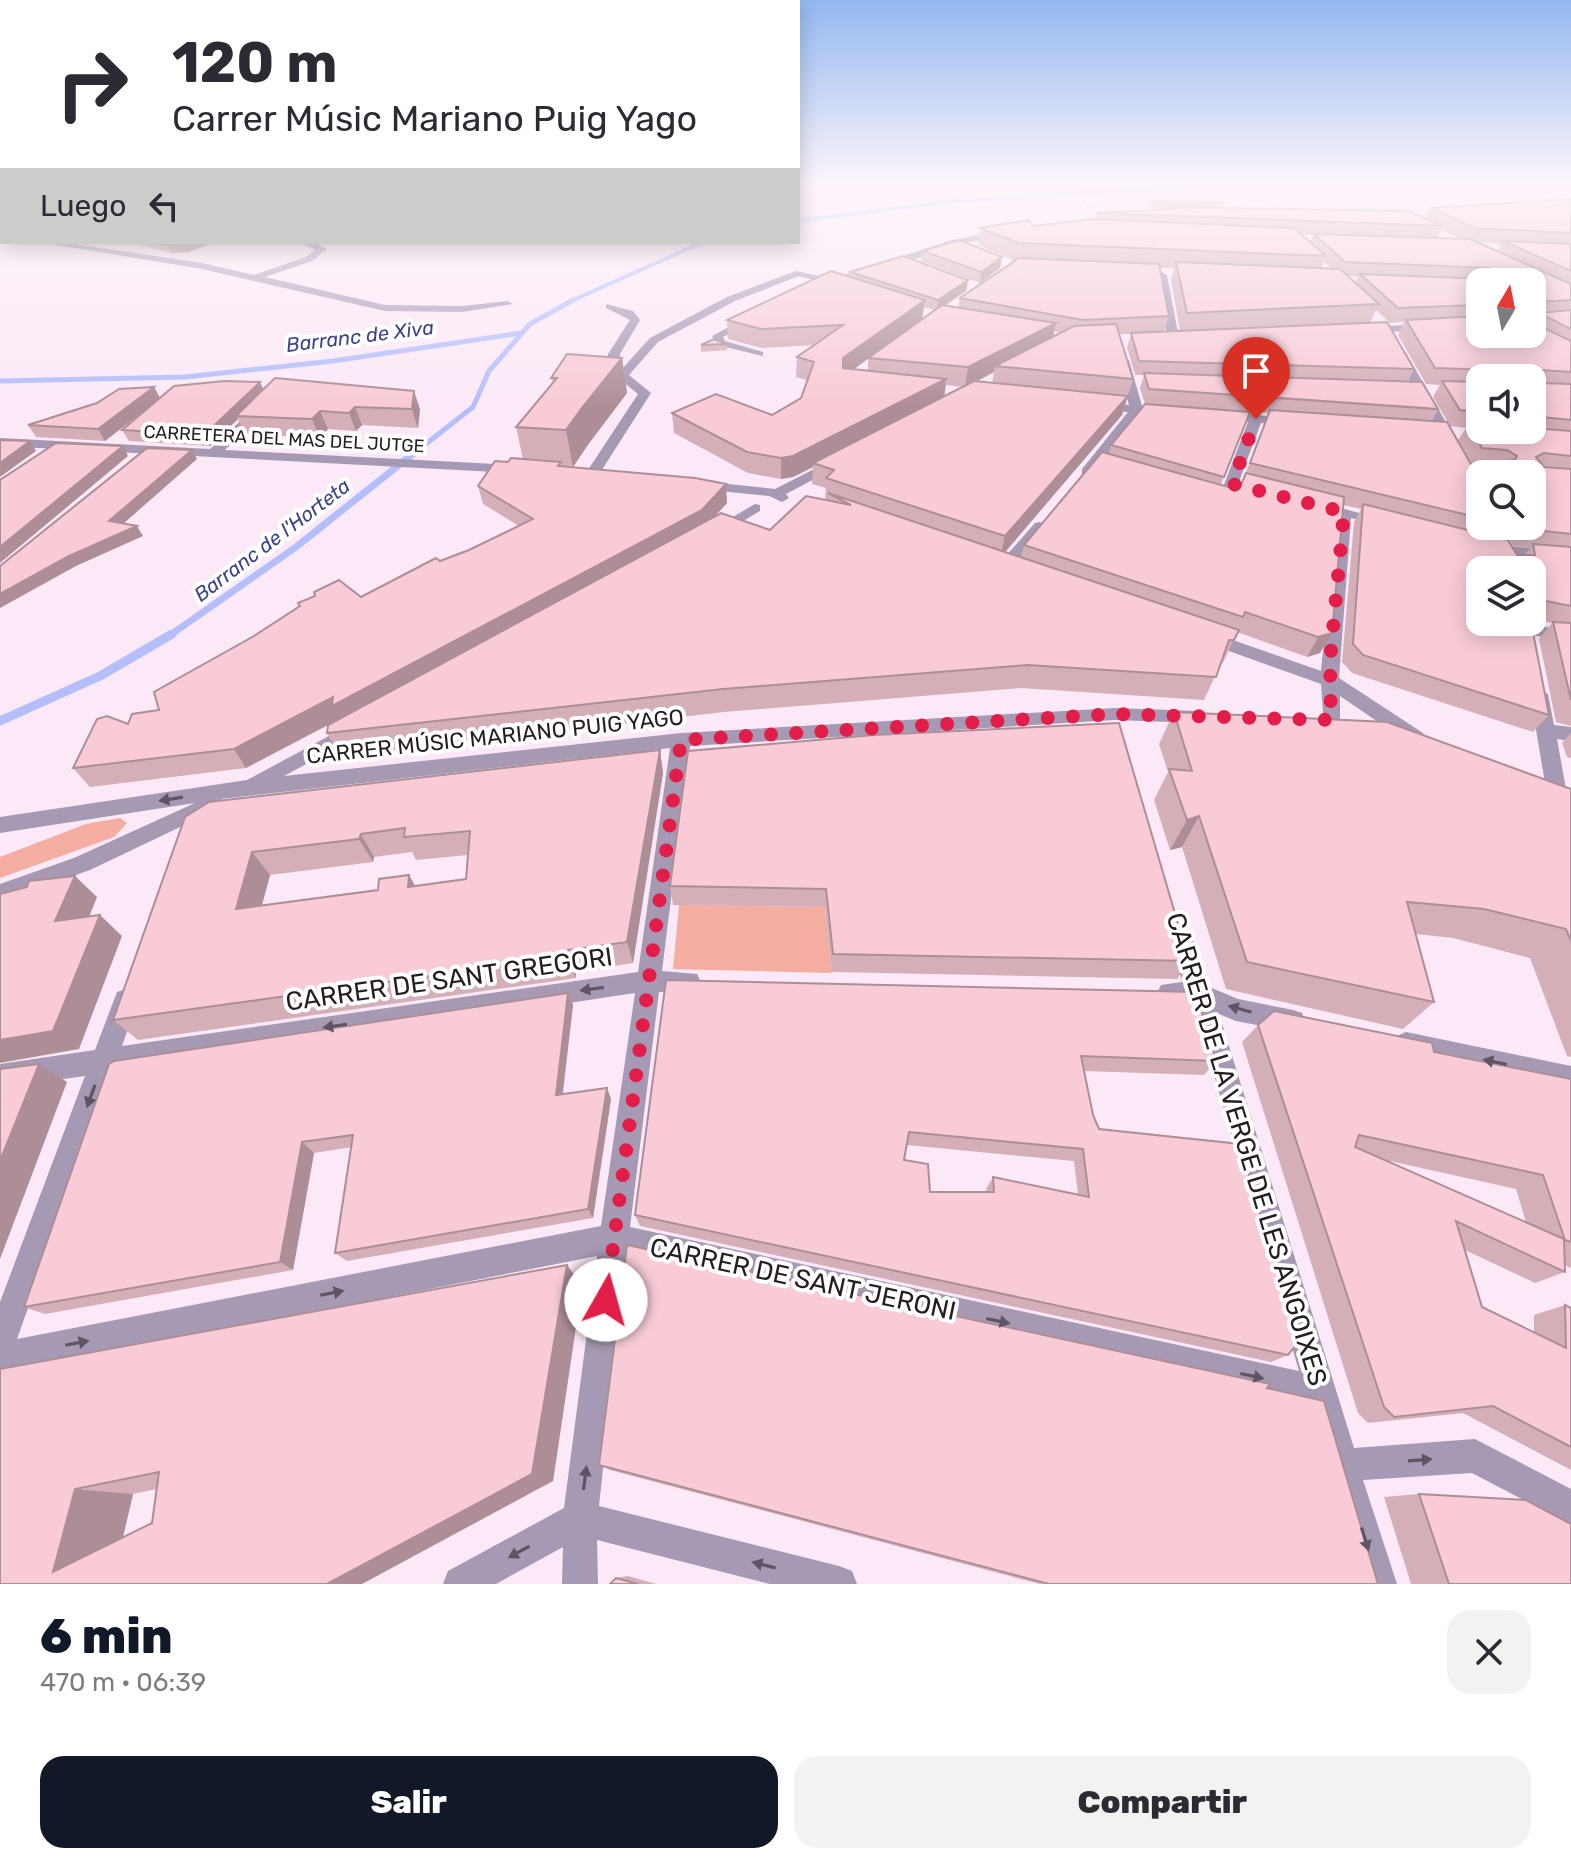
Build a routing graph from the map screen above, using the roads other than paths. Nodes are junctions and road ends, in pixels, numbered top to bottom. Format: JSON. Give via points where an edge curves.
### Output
{"nodes":[{"id":1,"x":155,"y":259,"type":"edge"},
{"id":2,"x":309,"y":259,"type":"edge"},
{"id":3,"x":905,"y":259,"type":"edge"},
{"id":4,"x":902,"y":260,"type":"junction"},
{"id":5,"x":915,"y":265,"type":"edge"},
{"id":6,"x":1147,"y":274,"type":"edge"},
{"id":7,"x":1162,"y":275,"type":"junction"},
{"id":8,"x":1177,"y":276,"type":"edge"},
{"id":9,"x":254,"y":278,"type":"junction"},
{"id":10,"x":830,"y":282,"type":"junction"},
{"id":11,"x":816,"y":288,"type":"edge"},
{"id":12,"x":857,"y":291,"type":"edge"},
{"id":13,"x":508,"y":304,"type":"dead end"},
{"id":14,"x":610,"y":306,"type":"dead end"},
{"id":15,"x":759,"y":315,"type":"edge"},
{"id":16,"x":1381,"y":324,"type":"junction"},
{"id":17,"x":1466,"y":325,"type":"edge"},
{"id":18,"x":1356,"y":331,"type":"edge"},
{"id":19,"x":1188,"y":337,"type":"edge"},
{"id":20,"x":1173,"y":338,"type":"junction"},
{"id":21,"x":1159,"y":339,"type":"edge"},
{"id":22,"x":1117,"y":341,"type":"edge"},
{"id":23,"x":759,"y":354,"type":"dead end"},
{"id":24,"x":622,"y":376,"type":"junction"},
{"id":25,"x":1130,"y":381,"type":"junction"},
{"id":26,"x":1145,"y":382,"type":"edge"},
{"id":27,"x":1408,"y":391,"type":"edge"},
{"id":28,"x":1431,"y":392,"type":"junction"},
{"id":29,"x":270,"y":397,"type":"edge"},
{"id":30,"x":1075,"y":404,"type":"edge"},
{"id":31,"x":1137,"y":410,"type":"junction"},
{"id":32,"x":1182,"y":413,"type":"edge"},
{"id":33,"x":1212,"y":416,"type":"edge"},
{"id":34,"x":1256,"y":419,"type":"junction"},
{"id":35,"x":1303,"y":423,"type":"edge"},
{"id":36,"x":129,"y":431,"type":"edge"},
{"id":37,"x":1429,"y":432,"type":"edge"},
{"id":38,"x":1445,"y":433,"type":"junction"},
{"id":39,"x":1461,"y":434,"type":"dead end"},
{"id":40,"x":0,"y":442,"type":"edge"},
{"id":41,"x":58,"y":445,"type":"junction"},
{"id":42,"x":109,"y":448,"type":"junction"},
{"id":43,"x":148,"y":450,"type":"junction"},
{"id":44,"x":213,"y":454,"type":"junction"},
{"id":45,"x":844,"y":458,"type":"edge"},
{"id":46,"x":35,"y":462,"type":"edge"},
{"id":47,"x":125,"y":469,"type":"edge"},
{"id":48,"x":525,"y":470,"type":"edge"},
{"id":49,"x":1466,"y":471,"type":"edge"},
{"id":50,"x":591,"y":476,"type":"edge"},
{"id":51,"x":679,"y":483,"type":"edge"},
{"id":52,"x":1075,"y":486,"type":"edge"},
{"id":53,"x":1196,"y":492,"type":"edge"},
{"id":54,"x":769,"y":498,"type":"junction"},
{"id":55,"x":805,"y":502,"type":"edge"},
{"id":56,"x":1302,"y":502,"type":"edge"},
{"id":57,"x":1055,"y":509,"type":"edge"},
{"id":58,"x":1344,"y":512,"type":"junction"},
{"id":59,"x":1404,"y":527,"type":"edge"},
{"id":60,"x":707,"y":536,"type":"edge"},
{"id":61,"x":1501,"y":540,"type":"edge"},
{"id":62,"x":1478,"y":546,"type":"edge"},
{"id":63,"x":1508,"y":553,"type":"junction"},
{"id":64,"x":1509,"y":556,"type":"edge"},
{"id":65,"x":1571,"y":558,"type":"edge"},
{"id":66,"x":1005,"y":568,"type":"edge"},
{"id":67,"x":1196,"y":633,"type":"edge"},
{"id":68,"x":1546,"y":633,"type":"edge"},
{"id":69,"x":1571,"y":635,"type":"edge"},
{"id":70,"x":1535,"y":673,"type":"edge"},
{"id":71,"x":1329,"y":680,"type":"junction"},
{"id":72,"x":1115,"y":714,"type":"junction"},
{"id":73,"x":1211,"y":717,"type":"edge"},
{"id":74,"x":373,"y":719,"type":"edge"},
{"id":75,"x":1547,"y":731,"type":"junction"},
{"id":76,"x":1571,"y":734,"type":"edge"},
{"id":77,"x":1416,"y":738,"type":"junction"},
{"id":78,"x":681,"y":740,"type":"junction"},
{"id":79,"x":1124,"y":744,"type":"edge"},
{"id":80,"x":1441,"y":746,"type":"edge"},
{"id":81,"x":1530,"y":779,"type":"edge"},
{"id":82,"x":248,"y":787,"type":"junction"},
{"id":83,"x":1563,"y":792,"type":"edge"},
{"id":84,"x":194,"y":812,"type":"junction"},
{"id":85,"x":0,"y":825,"type":"edge"},
{"id":86,"x":184,"y":841,"type":"edge"},
{"id":87,"x":0,"y":893,"type":"edge"},
{"id":88,"x":1171,"y":905,"type":"edge"},
{"id":89,"x":136,"y":972,"type":"edge"},
{"id":90,"x":646,"y":981,"type":"junction"},
{"id":91,"x":709,"y":982,"type":"edge"},
{"id":92,"x":1150,"y":992,"type":"edge"},
{"id":93,"x":1197,"y":993,"type":"junction"},
{"id":94,"x":1312,"y":1025,"type":"edge"},
{"id":95,"x":1388,"y":1041,"type":"edge"},
{"id":96,"x":104,"y":1060,"type":"junction"},
{"id":97,"x":0,"y":1076,"type":"edge"},
{"id":98,"x":1571,"y":1078,"type":"edge"},
{"id":99,"x":614,"y":1238,"type":"junction"},
{"id":100,"x":0,"y":1343,"type":"edge"},
{"id":101,"x":0,"y":1358,"type":"edge"},
{"id":102,"x":1322,"y":1392,"type":"junction"},
{"id":103,"x":1342,"y":1465,"type":"junction"},
{"id":104,"x":1571,"y":1508,"type":"edge"},
{"id":105,"x":580,"y":1518,"type":"junction"},
{"id":106,"x":461,"y":1584,"type":"edge"},
{"id":107,"x":580,"y":1584,"type":"edge"},
{"id":108,"x":839,"y":1584,"type":"edge"},
{"id":109,"x":1379,"y":1584,"type":"edge"}],
"edges":[{"from":1,"to":9,"type":"street"},
{"from":2,"to":9,"type":"street"},
{"from":3,"to":4,"type":"street"},
{"from":4,"to":5,"type":"street"},
{"from":4,"to":10,"type":"street"},
{"from":6,"to":7,"type":"street"},
{"from":7,"to":8,"type":"street"},
{"from":7,"to":20,"type":"street"},
{"from":9,"to":13,"type":"street","via":[[385,308]]},
{"from":10,"to":11,"type":"street"},
{"from":10,"to":12,"type":"street"},
{"from":10,"to":24,"type":"street","via":[[799,273],[731,299],[654,340]]},
{"from":14,"to":24,"type":"street","via":[[635,320],[614,354],[613,369]]},
{"from":15,"to":23,"type":"street","via":[[717,336],[721,343]]},
{"from":16,"to":17,"type":"street"},
{"from":16,"to":18,"type":"street"},
{"from":16,"to":28,"type":"street"},
{"from":19,"to":20,"type":"street"},
{"from":20,"to":21,"type":"street"},
{"from":22,"to":25,"type":"street"},
{"from":24,"to":50,"type":"street","via":[[645,393]]},
{"from":25,"to":26,"type":"street"},
{"from":25,"to":31,"type":"street"},
{"from":27,"to":28,"type":"street"},
{"from":28,"to":38,"type":"street"},
{"from":29,"to":44,"type":"street"},
{"from":30,"to":31,"type":"street"},
{"from":31,"to":32,"type":"street"},
{"from":31,"to":52,"type":"street","via":[[1102,464]]},
{"from":33,"to":34,"type":"street"},
{"from":34,"to":35,"type":"street"},
{"from":34,"to":53,"type":"street","via":[[1239,486],[1225,500]]},
{"from":36,"to":42,"type":"street"},
{"from":37,"to":38,"type":"street"},
{"from":38,"to":39,"type":"street"},
{"from":38,"to":49,"type":"street"},
{"from":40,"to":41,"type":"street","name":"CARRETERA DEL MAS DEL JUTGE"},
{"from":41,"to":42,"type":"street","name":"CARRETERA DEL MAS DEL JUTGE"},
{"from":41,"to":46,"type":"street"},
{"from":42,"to":43,"type":"street","name":"CARRETERA DEL MAS DEL JUTGE"},
{"from":43,"to":44,"type":"street","name":"CARRETERA DEL MAS DEL JUTGE"},
{"from":43,"to":47,"type":"street"},
{"from":44,"to":48,"type":"street","name":"CARRETERA DEL MAS DEL JUTGE"},
{"from":45,"to":54,"type":"street"},
{"from":51,"to":54,"type":"street"},
{"from":54,"to":55,"type":"street"},
{"from":54,"to":60,"type":"street"},
{"from":56,"to":58,"type":"street"},
{"from":57,"to":66,"type":"street"},
{"from":58,"to":59,"type":"street"},
{"from":58,"to":71,"type":"street"},
{"from":61,"to":63,"type":"street"},
{"from":62,"to":63,"type":"street"},
{"from":63,"to":64,"type":"street"},
{"from":63,"to":65,"type":"street"},
{"from":67,"to":71,"type":"street"},
{"from":68,"to":69,"type":"street"},
{"from":70,"to":75,"type":"street"},
{"from":71,"to":77,"type":"street"},
{"from":71,"to":77,"type":"street","via":[[1338,722]]},
{"from":72,"to":73,"type":"street","name":"CARRER MÚSIC MARIANO PUIG YAGO"},
{"from":72,"to":78,"type":"street","name":"CARRER MÚSIC MARIANO PUIG YAGO"},
{"from":72,"to":79,"type":"street"},
{"from":74,"to":82,"type":"street"},
{"from":75,"to":76,"type":"street"},
{"from":75,"to":83,"type":"street"},
{"from":77,"to":80,"type":"street"},
{"from":78,"to":82,"type":"street","name":"CARRER MÚSIC MARIANO PUIG YAGO"},
{"from":78,"to":90,"type":"street"},
{"from":81,"to":83,"type":"street"},
{"from":82,"to":84,"type":"street"},
{"from":82,"to":85,"type":"street","name":"CARRER MÚSIC MARIANO PUIG YAGO","one_way":true},
{"from":84,"to":86,"type":"street"},
{"from":84,"to":87,"type":"street","via":[[48,880]]},
{"from":88,"to":93,"type":"street","name":"CARRER DE LA VERGE DE LES ANGOIXES"},
{"from":89,"to":96,"type":"street"},
{"from":90,"to":91,"type":"street","name":"CARRER DE SANT GREGORI"},
{"from":90,"to":96,"type":"street","name":"CARRER DE SANT GREGORI","one_way":true},
{"from":90,"to":99,"type":"street"},
{"from":92,"to":93,"type":"street"},
{"from":94,"to":93,"type":"street","one_way":true,"via":[[1236,1010]]},
{"from":93,"to":102,"type":"street","name":"CARRER DE LA VERGE DE LES ANGOIXES","via":[[1212,1026]]},
{"from":98,"to":95,"type":"street","one_way":true},
{"from":96,"to":97,"type":"street","name":"CARRER DE SANT GREGORI"},
{"from":96,"to":100,"type":"street","one_way":true},
{"from":101,"to":99,"type":"street","name":"CARRER DE SANT JERONI","one_way":true},
{"from":99,"to":102,"type":"street","name":"CARRER DE SANT JERONI","one_way":true},
{"from":105,"to":99,"type":"street","one_way":true},
{"from":102,"to":103,"type":"street","name":"CARRER DE LA VERGE DE LES ANGOIXES"},
{"from":103,"to":104,"type":"street","one_way":true,"via":[[1475,1456]]},
{"from":103,"to":109,"type":"street","name":"CARRER DE LA VERGE DE LES ANGOIXES","one_way":true},
{"from":105,"to":106,"type":"street","one_way":true},
{"from":105,"to":107,"type":"street"},
{"from":108,"to":105,"type":"street","one_way":true}]}
